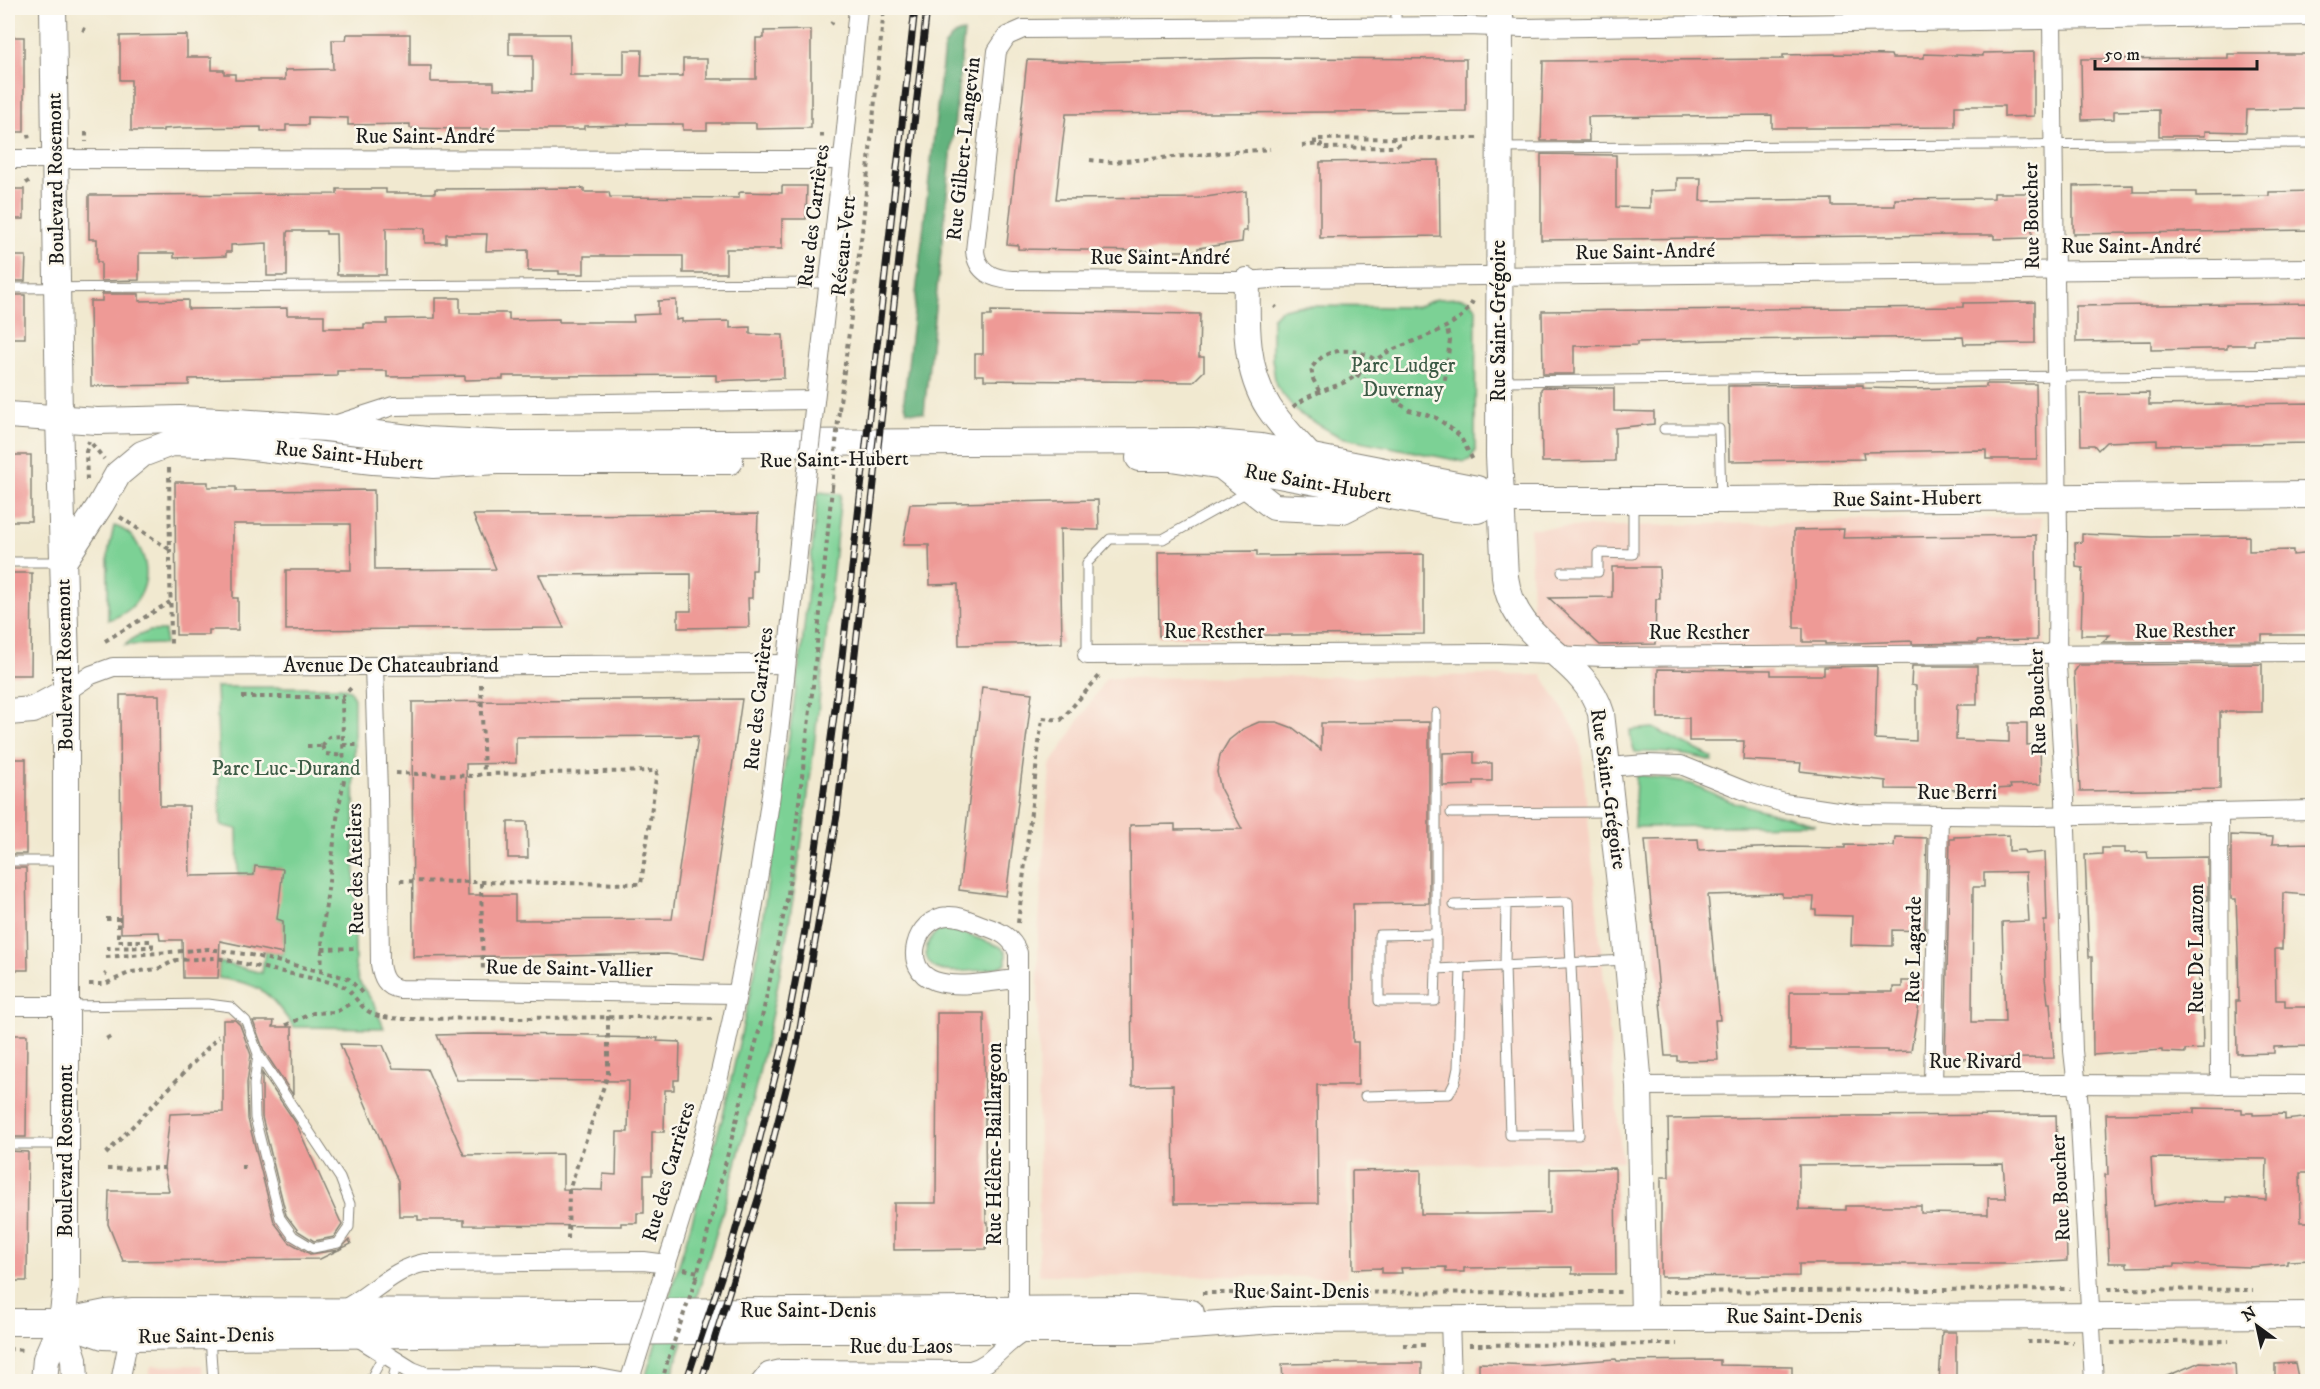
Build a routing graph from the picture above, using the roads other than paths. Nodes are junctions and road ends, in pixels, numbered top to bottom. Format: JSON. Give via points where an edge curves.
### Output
{"nodes":[{"id":1,"x":53,"y":8,"type":"edge"},
{"id":2,"x":858,"y":8,"type":"edge"},
{"id":3,"x":1396,"y":8,"type":"edge"},
{"id":4,"x":2313,"y":16,"type":"edge"},
{"id":5,"x":1500,"y":17,"type":"edge"},
{"id":6,"x":2052,"y":20,"type":"junction"},
{"id":7,"x":1396,"y":26,"type":"junction"},
{"id":8,"x":1490,"y":143,"type":"junction"},
{"id":9,"x":2313,"y":143,"type":"edge"},
{"id":10,"x":2053,"y":144,"type":"junction"},
{"id":11,"x":56,"y":158,"type":"junction"},
{"id":12,"x":8,"y":159,"type":"edge"},
{"id":13,"x":842,"y":160,"type":"junction"},
{"id":14,"x":2313,"y":268,"type":"edge"},
{"id":15,"x":982,"y":269,"type":"joint"},
{"id":16,"x":2055,"y":270,"type":"junction"},
{"id":17,"x":1499,"y":277,"type":"junction"},
{"id":18,"x":1247,"y":281,"type":"junction"},
{"id":19,"x":829,"y":283,"type":"junction"},
{"id":20,"x":8,"y":288,"type":"edge"},
{"id":21,"x":57,"y":288,"type":"junction"},
{"id":22,"x":2313,"y":374,"type":"edge"},
{"id":23,"x":2055,"y":375,"type":"junction"},
{"id":24,"x":1499,"y":381,"type":"junction"},
{"id":25,"x":814,"y":405,"type":"junction"},
{"id":26,"x":8,"y":416,"type":"edge"},
{"id":27,"x":59,"y":417,"type":"junction"},
{"id":28,"x":326,"y":428,"type":"junction"},
{"id":29,"x":1664,"y":429,"type":"dead end"},
{"id":30,"x":1311,"y":458,"type":"junction"},
{"id":31,"x":1224,"y":467,"type":"junction"},
{"id":32,"x":1252,"y":490,"type":"junction"},
{"id":33,"x":1375,"y":494,"type":"junction"},
{"id":34,"x":2313,"y":495,"type":"edge"},
{"id":35,"x":2057,"y":497,"type":"junction"},
{"id":36,"x":1501,"y":500,"type":"junction"},
{"id":37,"x":1633,"y":500,"type":"junction"},
{"id":38,"x":1721,"y":500,"type":"junction"},
{"id":39,"x":8,"y":562,"type":"edge"},
{"id":40,"x":63,"y":562,"type":"junction"},
{"id":41,"x":1562,"y":572,"type":"dead end"},
{"id":42,"x":2313,"y":652,"type":"edge"},
{"id":43,"x":2057,"y":654,"type":"junction"},
{"id":44,"x":1087,"y":655,"type":"joint"},
{"id":45,"x":1556,"y":656,"type":"junction"},
{"id":46,"x":786,"y":664,"type":"junction"},
{"id":47,"x":374,"y":666,"type":"junction"},
{"id":48,"x":66,"y":692,"type":"junction"},
{"id":49,"x":8,"y":712,"type":"edge"},
{"id":50,"x":1436,"y":713,"type":"dead end"},
{"id":51,"x":1609,"y":767,"type":"junction"},
{"id":52,"x":2313,"y":810,"type":"edge"},
{"id":53,"x":1613,"y":812,"type":"junction"},
{"id":54,"x":2219,"y":812,"type":"junction"},
{"id":55,"x":1451,"y":813,"type":"dead end"},
{"id":56,"x":2065,"y":815,"type":"junction"},
{"id":57,"x":1939,"y":816,"type":"junction"},
{"id":58,"x":8,"y":861,"type":"edge"},
{"id":59,"x":66,"y":861,"type":"junction"},
{"id":60,"x":1506,"y":904,"type":"junction"},
{"id":61,"x":1454,"y":905,"type":"dead end"},
{"id":62,"x":1436,"y":934,"type":"junction"},
{"id":63,"x":1628,"y":960,"type":"junction"},
{"id":64,"x":1571,"y":963,"type":"junction"},
{"id":65,"x":1505,"y":966,"type":"junction"},
{"id":66,"x":1461,"y":968,"type":"junction"},
{"id":67,"x":1436,"y":969,"type":"junction"},
{"id":68,"x":1018,"y":979,"type":"junction"},
{"id":69,"x":400,"y":989,"type":"joint"},
{"id":70,"x":737,"y":994,"type":"junction"},
{"id":71,"x":8,"y":1006,"type":"edge"},
{"id":72,"x":66,"y":1006,"type":"junction"},
{"id":73,"x":258,"y":1054,"type":"junction"},
{"id":74,"x":1933,"y":1084,"type":"junction"},
{"id":75,"x":2077,"y":1084,"type":"junction"},
{"id":76,"x":2220,"y":1085,"type":"junction"},
{"id":77,"x":2313,"y":1085,"type":"edge"},
{"id":78,"x":1638,"y":1086,"type":"junction"},
{"id":79,"x":1365,"y":1096,"type":"dead end"},
{"id":80,"x":8,"y":1144,"type":"edge"},
{"id":81,"x":66,"y":1144,"type":"junction"},
{"id":82,"x":664,"y":1271,"type":"junction"},
{"id":83,"x":340,"y":1311,"type":"junction"},
{"id":84,"x":2313,"y":1315,"type":"edge"},
{"id":85,"x":2090,"y":1316,"type":"junction"},
{"id":86,"x":1644,"y":1317,"type":"junction"},
{"id":87,"x":1025,"y":1319,"type":"junction"},
{"id":88,"x":1450,"y":1320,"type":"junction"},
{"id":89,"x":8,"y":1322,"type":"edge"},
{"id":90,"x":62,"y":1322,"type":"junction"},
{"id":91,"x":353,"y":1334,"type":"junction"},
{"id":92,"x":210,"y":1335,"type":"junction"},
{"id":93,"x":129,"y":1337,"type":"junction"},
{"id":94,"x":391,"y":1358,"type":"junction"},
{"id":95,"x":44,"y":1382,"type":"edge"},
{"id":96,"x":75,"y":1382,"type":"edge"},
{"id":97,"x":120,"y":1382,"type":"edge"},
{"id":98,"x":213,"y":1382,"type":"edge"},
{"id":99,"x":369,"y":1382,"type":"edge"},
{"id":100,"x":392,"y":1382,"type":"edge"},
{"id":101,"x":621,"y":1382,"type":"edge"},
{"id":102,"x":629,"y":1382,"type":"edge"},
{"id":103,"x":760,"y":1382,"type":"edge"},
{"id":104,"x":1452,"y":1382,"type":"edge"},
{"id":105,"x":2094,"y":1382,"type":"edge"}],
"edges":[{"from":1,"to":11,"type":"street","name":"Boulevard Rosemont"},
{"from":2,"to":13,"type":"street","name":"Rue des Carrières"},
{"from":3,"to":7,"type":"lane"},
{"from":4,"to":6,"type":"street"},
{"from":5,"to":6,"type":"street"},
{"from":5,"to":7,"type":"street"},
{"from":5,"to":8,"type":"street","name":"Rue Saint-Grégoire"},
{"from":6,"to":10,"type":"street","name":"Rue Boucher"},
{"from":7,"to":15,"type":"street","name":"Rue Gilbert-Langevin","via":[[1017,30],[999,46],[996,57],[976,240],[975,256]]},
{"from":8,"to":10,"type":"lane"},
{"from":8,"to":17,"type":"street","name":"Rue Saint-Grégoire"},
{"from":9,"to":10,"type":"lane"},
{"from":10,"to":16,"type":"street","name":"Rue Boucher"},
{"from":11,"to":12,"type":"street","name":"Rue Saint-André"},
{"from":11,"to":13,"type":"street","name":"Rue Saint-André"},
{"from":11,"to":21,"type":"street","name":"Boulevard Rosemont"},
{"from":13,"to":19,"type":"street","name":"Rue des Carrières"},
{"from":14,"to":16,"type":"street","name":"Rue Saint-André"},
{"from":15,"to":18,"type":"street","name":"Rue Saint-André","via":[[994,278],[1012,280]]},
{"from":16,"to":17,"type":"street","name":"Rue Saint-André"},
{"from":16,"to":23,"type":"street","name":"Rue Boucher"},
{"from":17,"to":18,"type":"street","name":"Rue Saint-André"},
{"from":17,"to":24,"type":"street","name":"Rue Saint-Grégoire"},
{"from":18,"to":30,"type":"street","via":[[1249,346],[1255,377],[1268,406]]},
{"from":19,"to":21,"type":"lane"},
{"from":19,"to":25,"type":"street","name":"Rue des Carrières"},
{"from":20,"to":21,"type":"lane"},
{"from":21,"to":27,"type":"street","name":"Boulevard Rosemont"},
{"from":22,"to":23,"type":"lane"},
{"from":23,"to":24,"type":"lane"},
{"from":23,"to":35,"type":"street","name":"Rue Boucher"},
{"from":24,"to":36,"type":"street","name":"Rue Saint-Grégoire"},
{"from":25,"to":28,"type":"street","name":"Rue Saint-Hubert","via":[[393,406]]},
{"from":25,"to":46,"type":"street","name":"Rue des Carrières","bridge":true},
{"from":26,"to":27,"type":"street","name":"Rue Saint-Hubert"},
{"from":27,"to":28,"type":"street","name":"Rue Saint-Hubert","via":[[97,421],[180,418]]},
{"from":27,"to":40,"type":"street","name":"Boulevard Rosemont"},
{"from":28,"to":30,"type":"street","name":"Rue Saint-Hubert","via":[[404,438],[508,444],[1193,441],[1261,447]]},
{"from":29,"to":38,"type":"lane","via":[[1719,429]]},
{"from":30,"to":36,"type":"street","name":"Rue Saint-Hubert","via":[[1477,489]]},
{"from":31,"to":32,"type":"street"},
{"from":31,"to":33,"type":"street","name":"Rue Saint-Hubert"},
{"from":31,"to":40,"type":"street","name":"Rue Saint-Hubert","via":[[1171,458],[497,461],[433,465],[178,442],[165,455],[134,459],[118,474]]},
{"from":32,"to":33,"type":"street","via":[[1274,507],[1343,510]]},
{"from":32,"to":44,"type":"lane","via":[[1163,538],[1110,539],[1102,547],[1087,563]]},
{"from":33,"to":36,"type":"street","name":"Rue Saint-Hubert","via":[[1477,510]]},
{"from":34,"to":35,"type":"street","name":"Rue Saint-Hubert"},
{"from":35,"to":38,"type":"street","name":"Rue Saint-Hubert"},
{"from":35,"to":43,"type":"street","name":"Rue Boucher"},
{"from":36,"to":37,"type":"street","name":"Rue Saint-Hubert"},
{"from":36,"to":45,"type":"street","name":"Rue Saint-Grégoire","via":[[1504,569],[1510,601],[1528,629]]},
{"from":37,"to":38,"type":"street","name":"Rue Saint-Hubert"},
{"from":37,"to":41,"type":"lane","via":[[1633,554],[1598,554],[1598,572]]},
{"from":39,"to":40,"type":"lane"},
{"from":40,"to":48,"type":"street","name":"Boulevard Rosemont"},
{"from":42,"to":43,"type":"street","name":"Rue Resther"},
{"from":43,"to":45,"type":"street","name":"Rue Resther"},
{"from":43,"to":56,"type":"street","name":"Rue Boucher"},
{"from":44,"to":45,"type":"street","name":"Rue Resther"},
{"from":45,"to":51,"type":"street","name":"Rue Saint-Grégoire","via":[[1581,676],[1594,693]]},
{"from":46,"to":47,"type":"street","name":"Avenue De Chateaubriand"},
{"from":46,"to":70,"type":"street","name":"Rue des Carrières","via":[[765,836]]},
{"from":47,"to":48,"type":"street","name":"Avenue De Chateaubriand","via":[[113,667],[91,675]]},
{"from":47,"to":69,"type":"street","name":"Rue des Ateliers","via":[[380,964],[386,982]]},
{"from":48,"to":49,"type":"street","name":"Avenue De Chateaubriand","via":[[33,710]]},
{"from":48,"to":59,"type":"street","name":"Boulevard Rosemont"},
{"from":50,"to":62,"type":"lane"},
{"from":51,"to":53,"type":"street","name":"Rue Saint-Grégoire"},
{"from":51,"to":57,"type":"street","name":"Rue Berri","via":[[1681,765],[1750,793],[1815,809]]},
{"from":52,"to":54,"type":"street","name":"Rue Berri"},
{"from":53,"to":55,"type":"lane"},
{"from":53,"to":63,"type":"street","name":"Rue Saint-Grégoire"},
{"from":54,"to":56,"type":"street","name":"Rue Berri"},
{"from":54,"to":76,"type":"street","name":"Rue De Lauzon"},
{"from":56,"to":57,"type":"street","name":"Rue Berri"},
{"from":56,"to":75,"type":"street","name":"Rue Boucher"},
{"from":57,"to":74,"type":"street","name":"Rue Lagarde"},
{"from":58,"to":59,"type":"lane"},
{"from":59,"to":72,"type":"street","name":"Boulevard Rosemont"},
{"from":60,"to":61,"type":"lane"},
{"from":60,"to":64,"type":"lane","via":[[1568,902]]},
{"from":60,"to":65,"type":"lane"},
{"from":62,"to":67,"type":"lane"},
{"from":62,"to":67,"type":"lane","via":[[1379,935],[1379,1001],[1435,1001]]},
{"from":63,"to":64,"type":"lane"},
{"from":63,"to":78,"type":"street","name":"Rue Saint-Grégoire"},
{"from":64,"to":65,"type":"lane"},
{"from":64,"to":65,"type":"lane","via":[[1579,1135],[1510,1135]]},
{"from":65,"to":66,"type":"lane"},
{"from":66,"to":67,"type":"lane"},
{"from":66,"to":79,"type":"lane","via":[[1458,1068],[1449,1094]]},
{"from":68,"to":68,"type":"street","name":"Rue Hélène-Baillargeon","via":[[1015,945],[993,929],[949,916],[929,923],[916,940],[917,964],[933,980],[969,984]]},
{"from":68,"to":87,"type":"street","name":"Rue Hélène-Baillargeon"},
{"from":69,"to":70,"type":"street","name":"Rue de Saint-Vallier"},
{"from":70,"to":82,"type":"street","name":"Rue des Carrières","via":[[702,1143]]},
{"from":71,"to":72,"type":"street"},
{"from":72,"to":73,"type":"lane","via":[[223,1004],[246,1021]]},
{"from":72,"to":81,"type":"street","name":"Boulevard Rosemont"},
{"from":73,"to":73,"type":"lane","via":[[255,1118],[280,1218],[293,1236],[313,1248],[338,1244],[349,1227],[350,1204],[340,1178]]},
{"from":74,"to":75,"type":"street","name":"Rue Rivard"},
{"from":74,"to":78,"type":"street","name":"Rue Rivard"},
{"from":75,"to":76,"type":"street","name":"Rue Rivard"},
{"from":75,"to":85,"type":"street","name":"Rue Boucher"},
{"from":76,"to":77,"type":"street","name":"Rue Rivard"},
{"from":78,"to":86,"type":"street","name":"Rue Saint-Grégoire"},
{"from":80,"to":81,"type":"lane"},
{"from":81,"to":90,"type":"street","name":"Boulevard Rosemont","via":[[66,1287]]},
{"from":82,"to":83,"type":"street","via":[[644,1261],[424,1263],[402,1270]]},
{"from":82,"to":102,"type":"street","name":"Rue des Carrières","bridge":true},
{"from":83,"to":87,"type":"street","name":"Rue Saint-Denis"},
{"from":83,"to":90,"type":"street","name":"Rue Saint-Denis","via":[[133,1311]]},
{"from":84,"to":85,"type":"street","name":"Rue Saint-Denis"},
{"from":85,"to":86,"type":"street","name":"Rue Saint-Denis"},
{"from":85,"to":105,"type":"street","name":"Rue Boucher"},
{"from":86,"to":88,"type":"street","name":"Rue Saint-Denis"},
{"from":87,"to":88,"type":"street","name":"Rue Saint-Denis","via":[[1135,1309],[1275,1320]]},
{"from":87,"to":91,"type":"street","name":"Rue Saint-Denis"},
{"from":87,"to":103,"type":"street","name":"Rue du Laos","via":[[1018,1335],[984,1365],[970,1370],[781,1369],[768,1372]]},
{"from":88,"to":104,"type":"street"},
{"from":89,"to":90,"type":"street","name":"Rue Saint-Denis"},
{"from":90,"to":93,"type":"street","name":"Rue Saint-Denis","via":[[103,1336]]},
{"from":90,"to":95,"type":"street","name":"Boulevard Rosemont","via":[[46,1359]]},
{"from":90,"to":96,"type":"street","name":"Boulevard Rosemont","via":[[74,1359]]},
{"from":91,"to":92,"type":"street","name":"Rue Saint-Denis"},
{"from":91,"to":94,"type":"street"},
{"from":92,"to":93,"type":"street","name":"Rue Saint-Denis"},
{"from":92,"to":98,"type":"lane"},
{"from":93,"to":97,"type":"street"},
{"from":94,"to":99,"type":"lane"},
{"from":94,"to":100,"type":"lane"},
{"from":94,"to":101,"type":"street","via":[[417,1374],[436,1377],[594,1377]]}]}
